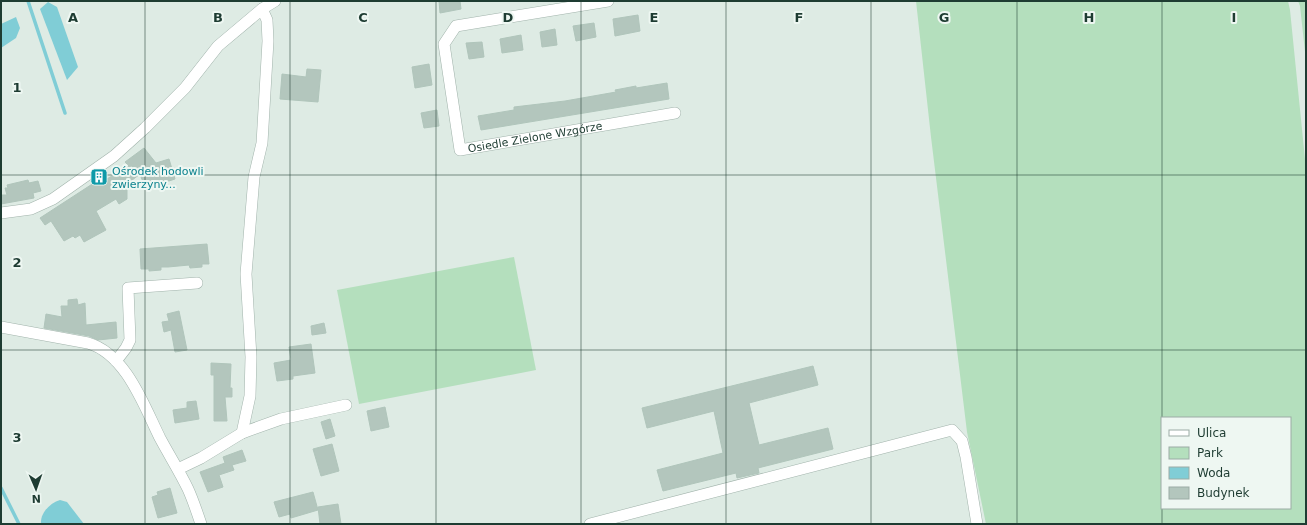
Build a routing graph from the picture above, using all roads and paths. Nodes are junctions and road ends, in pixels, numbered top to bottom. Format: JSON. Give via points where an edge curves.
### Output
{"nodes":[{"id":1,"x":275,"y":1,"type":"edge"},
{"id":2,"x":608,"y":1,"type":"edge"},
{"id":3,"x":262,"y":9,"type":"junction"},
{"id":4,"x":675,"y":113,"type":"dead end"},
{"id":5,"x":1,"y":213,"type":"edge"},
{"id":6,"x":197,"y":283,"type":"dead end"},
{"id":7,"x":1,"y":327,"type":"edge"},
{"id":8,"x":116,"y":361,"type":"junction"},
{"id":9,"x":346,"y":405,"type":"dead end"},
{"id":10,"x":242,"y":433,"type":"junction"},
{"id":11,"x":178,"y":468,"type":"junction"},
{"id":12,"x":201,"y":524,"type":"edge"},
{"id":13,"x":590,"y":524,"type":"edge"},
{"id":14,"x":977,"y":524,"type":"edge"}],
"edges":[{"from":1,"to":3,"type":"street"},
{"from":2,"to":4,"type":"street","name":"Osiedle Zielone Wzgórze","via":[[456,26],[444,44],[460,150]]},
{"from":3,"to":5,"type":"street","via":[[218,46],[185,88],[114,156],[53,199],[31,209]]},
{"from":3,"to":10,"type":"street","via":[[267,20],[268,41],[262,143],[254,177],[246,274],[250,396]]},
{"from":6,"to":8,"type":"street","via":[[128,288],[130,340]]},
{"from":7,"to":8,"type":"street","via":[[96,345]]},
{"from":8,"to":11,"type":"street","via":[[138,393]]},
{"from":9,"to":10,"type":"street","via":[[281,419]]},
{"from":10,"to":11,"type":"street","via":[[201,458]]},
{"from":11,"to":12,"type":"street"},
{"from":13,"to":14,"type":"street","via":[[952,430],[962,441]]}]}
